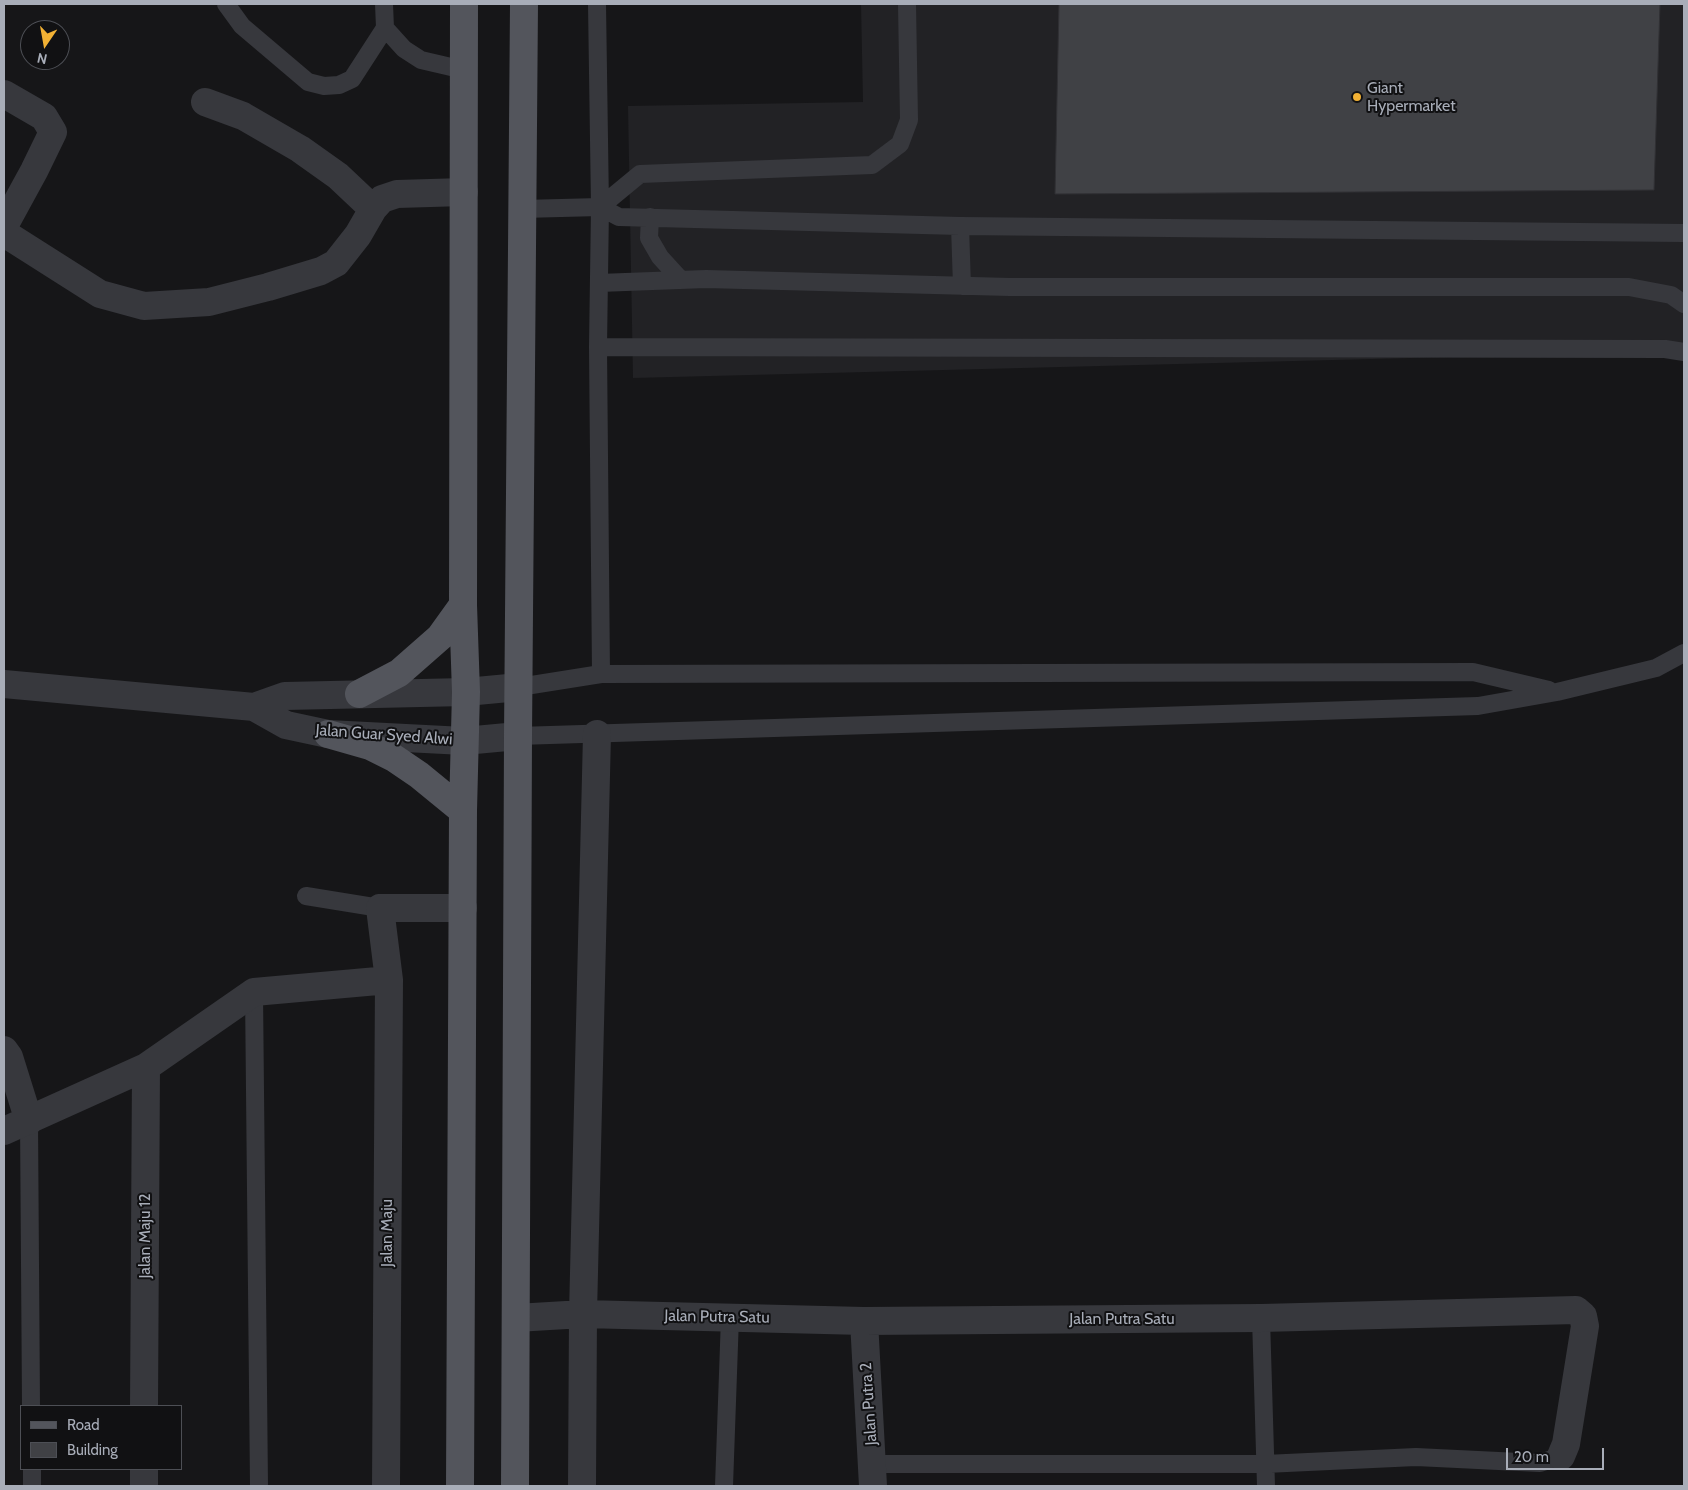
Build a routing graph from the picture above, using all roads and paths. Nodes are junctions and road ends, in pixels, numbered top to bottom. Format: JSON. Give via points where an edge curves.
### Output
{"nodes":[{"id":1,"x":226,"y":4,"type":"edge"},
{"id":2,"x":384,"y":4,"type":"edge"},
{"id":3,"x":464,"y":4,"type":"edge"},
{"id":4,"x":524,"y":4,"type":"edge"},
{"id":5,"x":597,"y":4,"type":"edge"},
{"id":6,"x":907,"y":4,"type":"edge"},
{"id":7,"x":385,"y":28,"type":"junction"},
{"id":8,"x":464,"y":70,"type":"junction"},
{"id":9,"x":4,"y":94,"type":"edge"},
{"id":10,"x":205,"y":102,"type":"dead end"},
{"id":11,"x":464,"y":192,"type":"junction"},
{"id":12,"x":600,"y":207,"type":"junction"},
{"id":13,"x":522,"y":209,"type":"junction"},
{"id":14,"x":373,"y":210,"type":"junction"},
{"id":15,"x":650,"y":217,"type":"junction"},
{"id":16,"x":4,"y":226,"type":"edge"},
{"id":17,"x":960,"y":226,"type":"junction"},
{"id":18,"x":4,"y":233,"type":"edge"},
{"id":19,"x":1684,"y":233,"type":"edge"},
{"id":20,"x":681,"y":280,"type":"junction"},
{"id":21,"x":599,"y":283,"type":"junction"},
{"id":22,"x":962,"y":286,"type":"junction"},
{"id":23,"x":1684,"y":304,"type":"edge"},
{"id":24,"x":598,"y":347,"type":"junction"},
{"id":25,"x":1684,"y":352,"type":"edge"},
{"id":26,"x":463,"y":605,"type":"junction"},
{"id":27,"x":1684,"y":653,"type":"edge"},
{"id":28,"x":601,"y":674,"type":"junction"},
{"id":29,"x":4,"y":684,"type":"edge"},
{"id":30,"x":519,"y":687,"type":"junction"},
{"id":31,"x":466,"y":692,"type":"junction"},
{"id":32,"x":1557,"y":692,"type":"junction"},
{"id":33,"x":359,"y":694,"type":"junction"},
{"id":34,"x":254,"y":707,"type":"junction"},
{"id":35,"x":328,"y":734,"type":"junction"},
{"id":36,"x":597,"y":734,"type":"junction"},
{"id":37,"x":518,"y":736,"type":"junction"},
{"id":38,"x":464,"y":741,"type":"junction"},
{"id":39,"x":463,"y":811,"type":"junction"},
{"id":40,"x":306,"y":896,"type":"dead end"},
{"id":41,"x":380,"y":908,"type":"junction"},
{"id":42,"x":463,"y":908,"type":"junction"},
{"id":43,"x":389,"y":980,"type":"junction"},
{"id":44,"x":254,"y":992,"type":"junction"},
{"id":45,"x":4,"y":1050,"type":"edge"},
{"id":46,"x":146,"y":1067,"type":"junction"},
{"id":47,"x":29,"y":1121,"type":"junction"},
{"id":48,"x":4,"y":1131,"type":"edge"},
{"id":49,"x":583,"y":1314,"type":"junction"},
{"id":50,"x":730,"y":1317,"type":"junction"},
{"id":51,"x":516,"y":1318,"type":"junction"},
{"id":52,"x":1261,"y":1318,"type":"junction"},
{"id":53,"x":864,"y":1321,"type":"junction"},
{"id":54,"x":31,"y":1405,"type":"edge"},
{"id":55,"x":144,"y":1405,"type":"edge"},
{"id":56,"x":1561,"y":1456,"type":"joint"},
{"id":57,"x":1265,"y":1464,"type":"junction"},
{"id":58,"x":32,"y":1470,"type":"edge"},
{"id":59,"x":144,"y":1470,"type":"edge"},
{"id":60,"x":873,"y":1475,"type":"edge"},
{"id":61,"x":32,"y":1486,"type":"edge"},
{"id":62,"x":144,"y":1486,"type":"edge"},
{"id":63,"x":259,"y":1486,"type":"edge"},
{"id":64,"x":386,"y":1486,"type":"edge"},
{"id":65,"x":460,"y":1486,"type":"edge"},
{"id":66,"x":515,"y":1486,"type":"edge"},
{"id":67,"x":582,"y":1486,"type":"edge"},
{"id":68,"x":724,"y":1486,"type":"edge"},
{"id":69,"x":1266,"y":1486,"type":"edge"}],
"edges":[{"from":1,"to":7,"type":"lane","via":[[242,26],[308,82],[324,86],[339,86],[352,79]]},
{"from":2,"to":7,"type":"lane"},
{"from":3,"to":8,"type":"main road"},
{"from":4,"to":13,"type":"main road"},
{"from":5,"to":12,"type":"lane"},
{"from":6,"to":12,"type":"lane","via":[[909,120],[900,144],[872,165],[640,174]]},
{"from":7,"to":8,"type":"lane","via":[[404,49],[421,60]]},
{"from":8,"to":11,"type":"main road"},
{"from":9,"to":16,"type":"street","via":[[44,116],[53,132]]},
{"from":10,"to":14,"type":"street","via":[[243,116],[300,149],[338,176]]},
{"from":11,"to":14,"type":"street","via":[[397,194],[382,199]]},
{"from":11,"to":26,"type":"main road"},
{"from":12,"to":13,"type":"lane"},
{"from":12,"to":15,"type":"lane","via":[[619,217]]},
{"from":12,"to":21,"type":"lane"},
{"from":13,"to":30,"type":"main road"},
{"from":14,"to":18,"type":"street","via":[[336,263],[321,271],[209,302],[144,306],[100,294]]},
{"from":15,"to":17,"type":"lane"},
{"from":15,"to":20,"type":"lane","via":[[649,238],[660,257]]},
{"from":17,"to":19,"type":"lane"},
{"from":17,"to":22,"type":"lane"},
{"from":20,"to":21,"type":"lane"},
{"from":20,"to":22,"type":"lane"},
{"from":21,"to":24,"type":"lane"},
{"from":22,"to":23,"type":"lane","via":[[1628,287],[1671,295]]},
{"from":24,"to":25,"type":"lane","via":[[1665,349]]},
{"from":24,"to":28,"type":"lane"},
{"from":26,"to":31,"type":"main road"},
{"from":26,"to":33,"type":"main road","via":[[440,637],[399,673]]},
{"from":27,"to":32,"type":"lane","via":[[1656,668]]},
{"from":28,"to":30,"type":"lane"},
{"from":28,"to":32,"type":"lane","via":[[1473,672]]},
{"from":29,"to":34,"type":"street","name":"Jalan Guar Syed Alwi"},
{"from":30,"to":31,"type":"street","name":"Jalan Guar Syed Alwi"},
{"from":30,"to":37,"type":"main road"},
{"from":31,"to":33,"type":"street","name":"Jalan Guar Syed Alwi"},
{"from":31,"to":38,"type":"main road"},
{"from":32,"to":36,"type":"lane","via":[[1478,706]]},
{"from":33,"to":34,"type":"street","name":"Jalan Guar Syed Alwi","via":[[285,696]]},
{"from":34,"to":35,"type":"street","name":"Jalan Guar Syed Alwi","via":[[286,725]]},
{"from":35,"to":38,"type":"street","name":"Jalan Guar Syed Alwi"},
{"from":35,"to":39,"type":"main road","via":[[370,746],[394,758]]},
{"from":36,"to":37,"type":"lane"},
{"from":36,"to":49,"type":"street"},
{"from":37,"to":38,"type":"street","name":"Jalan Guar Syed Alwi"},
{"from":37,"to":51,"type":"main road"},
{"from":38,"to":39,"type":"main road"},
{"from":39,"to":42,"type":"main road"},
{"from":40,"to":41,"type":"lane"},
{"from":41,"to":42,"type":"street"},
{"from":41,"to":43,"type":"street","name":"Jalan Maju"},
{"from":42,"to":65,"type":"main road"},
{"from":43,"to":44,"type":"street"},
{"from":43,"to":64,"type":"street","name":"Jalan Maju"},
{"from":44,"to":46,"type":"street"},
{"from":44,"to":63,"type":"lane"},
{"from":45,"to":47,"type":"street"},
{"from":46,"to":47,"type":"street"},
{"from":46,"to":55,"type":"street","name":"Jalan Maju 12"},
{"from":47,"to":48,"type":"street"},
{"from":47,"to":54,"type":"lane"},
{"from":49,"to":50,"type":"street","name":"Jalan Putra Satu"},
{"from":49,"to":51,"type":"street","name":"Jalan Putra Satu"},
{"from":49,"to":67,"type":"street"},
{"from":50,"to":53,"type":"street","name":"Jalan Putra Satu"},
{"from":50,"to":68,"type":"lane"},
{"from":51,"to":66,"type":"main road"},
{"from":52,"to":53,"type":"street","name":"Jalan Putra Satu"},
{"from":52,"to":56,"type":"street","name":"Jalan Putra Satu","via":[[1576,1310],[1583,1316],[1585,1326],[1566,1444]]},
{"from":52,"to":57,"type":"lane"},
{"from":53,"to":60,"type":"street","name":"Jalan Putra 2"},
{"from":56,"to":57,"type":"lane","via":[[1540,1463],[1416,1457]]},
{"from":57,"to":60,"type":"lane"},
{"from":57,"to":69,"type":"lane"},
{"from":58,"to":61,"type":"lane"},
{"from":59,"to":62,"type":"street"}]}
